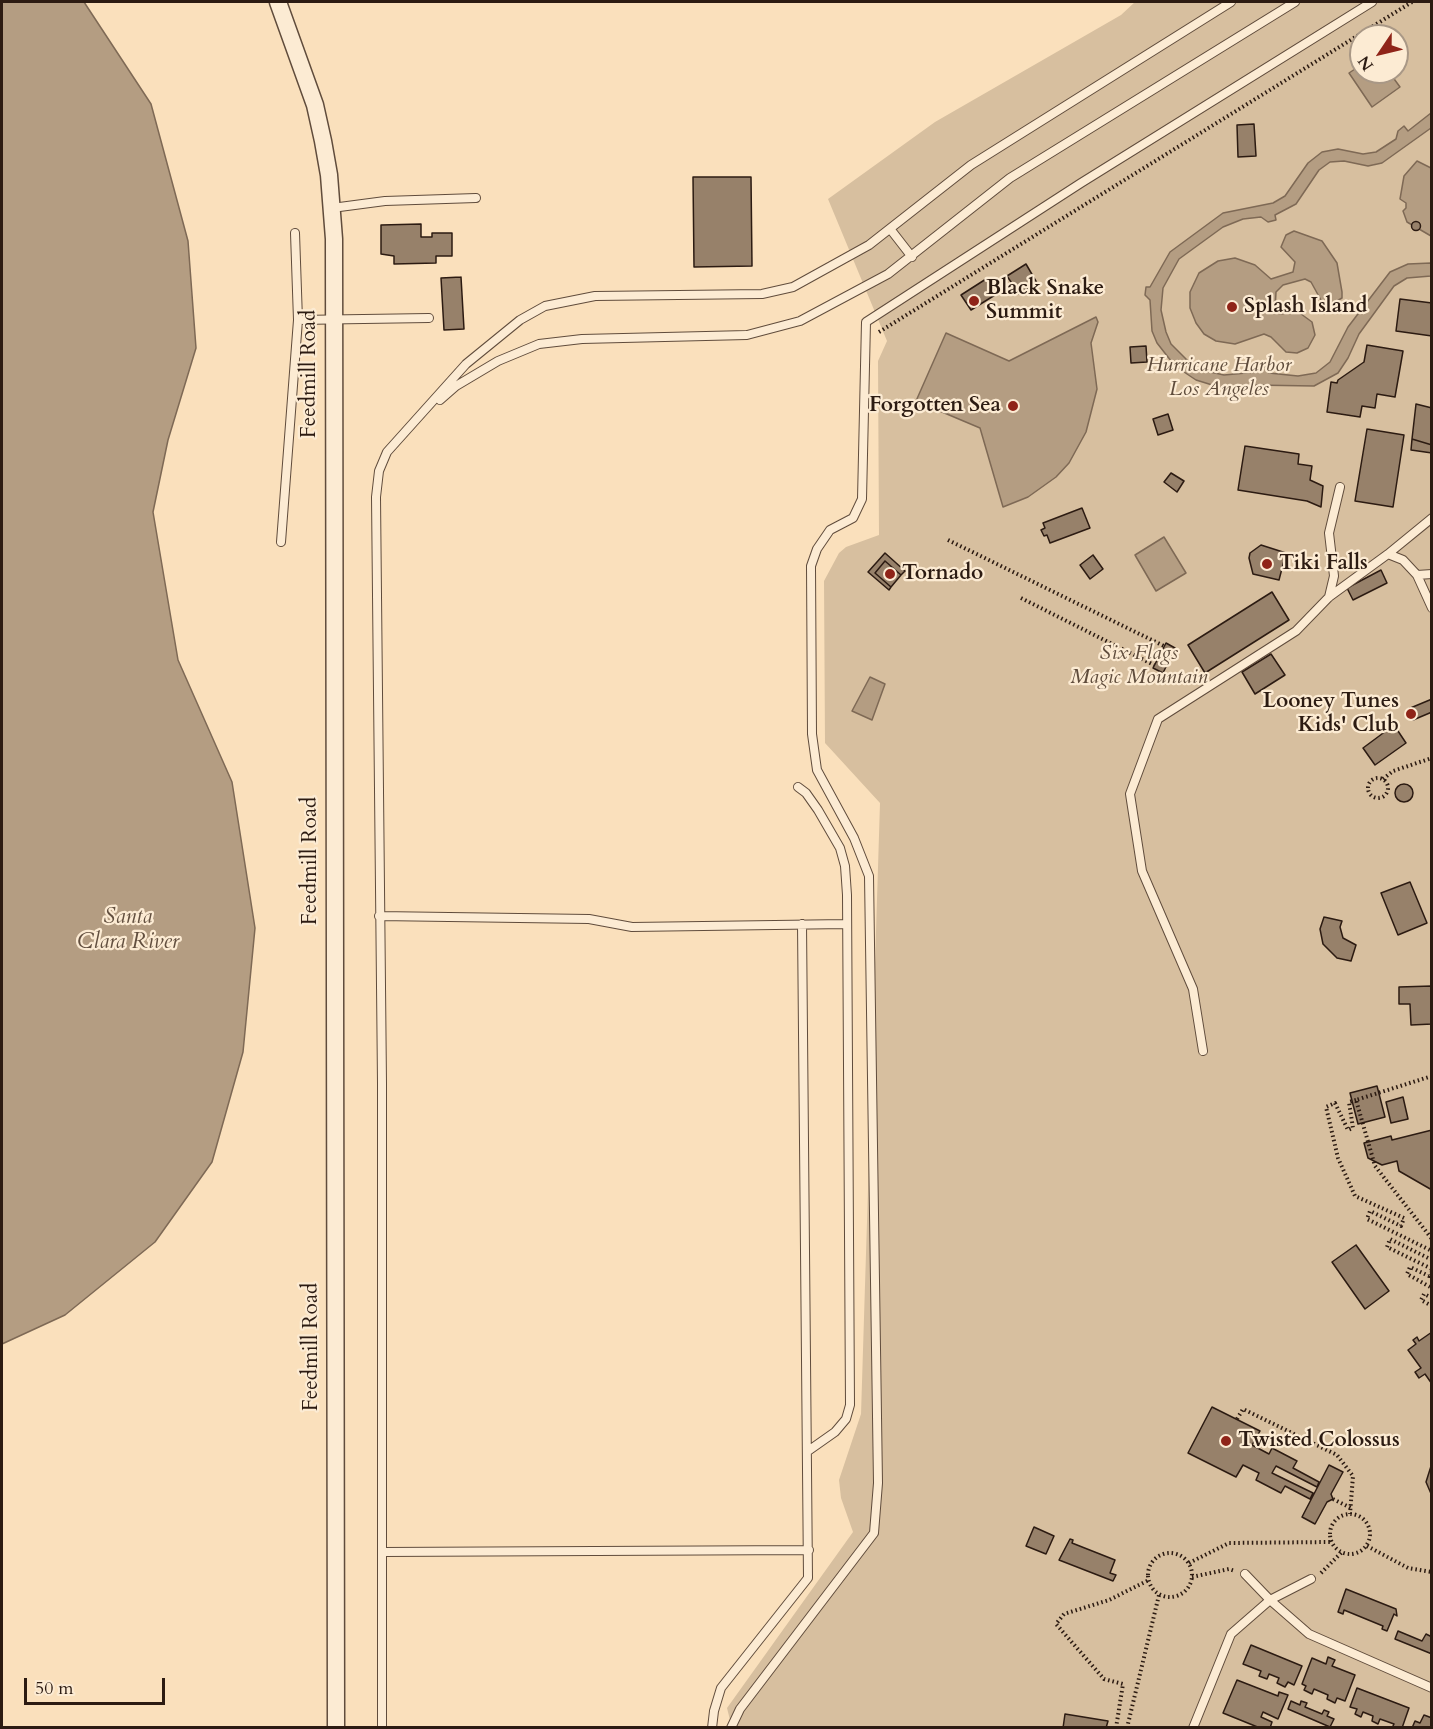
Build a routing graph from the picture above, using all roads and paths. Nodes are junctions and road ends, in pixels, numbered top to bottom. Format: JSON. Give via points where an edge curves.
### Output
{"nodes":[{"id":1,"x":278,"y":2,"type":"edge"},
{"id":2,"x":1231,"y":2,"type":"edge"},
{"id":3,"x":1295,"y":2,"type":"edge"},
{"id":4,"x":1372,"y":2,"type":"edge"},
{"id":5,"x":1412,"y":2,"type":"edge"},
{"id":6,"x":476,"y":198,"type":"dead end"},
{"id":7,"x":332,"y":208,"type":"junction"},
{"id":8,"x":891,"y":230,"type":"junction"},
{"id":9,"x":296,"y":233,"type":"dead end"},
{"id":10,"x":912,"y":257,"type":"junction"},
{"id":11,"x":429,"y":318,"type":"dead end"},
{"id":12,"x":298,"y":320,"type":"junction"},
{"id":13,"x":333,"y":322,"type":"junction"},
{"id":14,"x":865,"y":340,"type":"junction"},
{"id":15,"x":415,"y":421,"type":"junction"},
{"id":16,"x":1340,"y":487,"type":"dead end"},
{"id":17,"x":1431,"y":518,"type":"edge"},
{"id":18,"x":948,"y":540,"type":"dead end"},
{"id":19,"x":280,"y":542,"type":"dead end"},
{"id":20,"x":1388,"y":554,"type":"junction"},
{"id":21,"x":1431,"y":574,"type":"edge"},
{"id":22,"x":1417,"y":575,"type":"junction"},
{"id":23,"x":1329,"y":597,"type":"junction"},
{"id":24,"x":1021,"y":598,"type":"dead end"},
{"id":25,"x":1431,"y":608,"type":"edge"},
{"id":26,"x":1164,"y":646,"type":"dead end"},
{"id":27,"x":1154,"y":665,"type":"dead end"},
{"id":28,"x":1431,"y":755,"type":"edge"},
{"id":29,"x":1383,"y":779,"type":"junction"},
{"id":30,"x":798,"y":787,"type":"dead end"},
{"id":31,"x":380,"y":916,"type":"junction"},
{"id":32,"x":802,"y":924,"type":"junction"},
{"id":33,"x":846,"y":924,"type":"junction"},
{"id":34,"x":1203,"y":1051,"type":"dead end"},
{"id":35,"x":1431,"y":1076,"type":"edge"},
{"id":36,"x":1356,"y":1100,"type":"junction"},
{"id":37,"x":1431,"y":1239,"type":"edge"},
{"id":38,"x":1431,"y":1251,"type":"edge"},
{"id":39,"x":1431,"y":1260,"type":"edge"},
{"id":40,"x":1431,"y":1270,"type":"edge"},
{"id":41,"x":1431,"y":1288,"type":"edge"},
{"id":42,"x":1431,"y":1298,"type":"edge"},
{"id":43,"x":1431,"y":1306,"type":"edge"},
{"id":44,"x":1237,"y":1419,"type":"dead end"},
{"id":45,"x":808,"y":1451,"type":"junction"},
{"id":46,"x":1333,"y":1499,"type":"dead end"},
{"id":47,"x":1351,"y":1508,"type":"junction"},
{"id":48,"x":1350,"y":1514,"type":"junction"},
{"id":49,"x":1332,"y":1542,"type":"junction"},
{"id":50,"x":1366,"y":1546,"type":"junction"},
{"id":51,"x":810,"y":1550,"type":"junction"},
{"id":52,"x":382,"y":1552,"type":"junction"},
{"id":53,"x":1342,"y":1552,"type":"junction"},
{"id":54,"x":1189,"y":1563,"type":"junction"},
{"id":55,"x":1431,"y":1572,"type":"edge"},
{"id":56,"x":1245,"y":1574,"type":"joint"},
{"id":57,"x":1192,"y":1576,"type":"junction"},
{"id":58,"x":1311,"y":1579,"type":"joint"},
{"id":59,"x":1149,"y":1580,"type":"junction"},
{"id":60,"x":1160,"y":1595,"type":"junction"},
{"id":61,"x":1270,"y":1600,"type":"junction"},
{"id":62,"x":1431,"y":1688,"type":"edge"},
{"id":63,"x":336,"y":1728,"type":"edge"},
{"id":64,"x":382,"y":1728,"type":"edge"},
{"id":65,"x":712,"y":1728,"type":"edge"},
{"id":66,"x":731,"y":1728,"type":"edge"},
{"id":67,"x":1116,"y":1728,"type":"edge"},
{"id":68,"x":1127,"y":1728,"type":"edge"},
{"id":69,"x":1193,"y":1728,"type":"edge"}],
"edges":[{"from":1,"to":7,"type":"street","name":"Feedmill Road","via":[[315,105]]},
{"from":2,"to":8,"type":"lane","via":[[971,165]]},
{"from":3,"to":10,"type":"lane","via":[[1010,178]]},
{"from":4,"to":14,"type":"lane","via":[[866,321]]},
{"from":5,"to":14,"type":"path"},
{"from":6,"to":7,"type":"lane","via":[[385,201]]},
{"from":7,"to":13,"type":"street","name":"Feedmill Road"},
{"from":8,"to":10,"type":"lane"},
{"from":8,"to":15,"type":"lane","via":[[793,287],[762,294],[595,296],[545,306],[520,320],[466,364]]},
{"from":9,"to":12,"type":"lane"},
{"from":10,"to":15,"type":"lane","via":[[845,298],[774,330],[710,338],[582,339],[526,347],[456,386]]},
{"from":11,"to":13,"type":"lane"},
{"from":12,"to":13,"type":"lane"},
{"from":12,"to":19,"type":"lane"},
{"from":13,"to":63,"type":"street","name":"Feedmill Road"},
{"from":14,"to":66,"type":"lane","via":[[862,499],[853,518],[830,530],[816,549],[811,566],[812,734],[817,770],[854,838],[869,876],[878,1483],[874,1533],[740,1709]]},
{"from":15,"to":31,"type":"lane","via":[[387,452],[379,471],[376,497]]},
{"from":16,"to":23,"type":"lane","via":[[1329,533],[1334,576]]},
{"from":17,"to":20,"type":"lane"},
{"from":18,"to":26,"type":"path"},
{"from":20,"to":22,"type":"lane","via":[[1403,560]]},
{"from":20,"to":23,"type":"lane"},
{"from":21,"to":22,"type":"lane"},
{"from":22,"to":25,"type":"lane"},
{"from":23,"to":34,"type":"lane","via":[[1296,631],[1158,719],[1130,794],[1142,871],[1193,989]]},
{"from":24,"to":27,"type":"path"},
{"from":28,"to":29,"type":"path"},
{"from":29,"to":29,"type":"path","via":[[1371,780],[1371,795],[1380,798],[1386,794]]},
{"from":30,"to":33,"type":"lane","via":[[818,810],[840,848],[845,866]]},
{"from":31,"to":32,"type":"lane","via":[[589,919],[632,927]]},
{"from":31,"to":52,"type":"lane"},
{"from":32,"to":33,"type":"lane"},
{"from":32,"to":45,"type":"lane"},
{"from":33,"to":45,"type":"lane","via":[[850,1406],[846,1419],[835,1432]]},
{"from":35,"to":36,"type":"path"},
{"from":36,"to":37,"type":"path","via":[[1375,1166]]},
{"from":36,"to":38,"type":"path","via":[[1349,1102],[1353,1128],[1348,1130],[1335,1104],[1326,1107],[1338,1158],[1355,1196],[1404,1218],[1401,1226],[1370,1211],[1367,1219]]},
{"from":39,"to":40,"type":"path","via":[[1390,1239],[1387,1247]]},
{"from":40,"to":41,"type":"path","via":[[1429,1276],[1410,1267],[1407,1274]]},
{"from":42,"to":43,"type":"path","via":[[1424,1294],[1421,1300]]},
{"from":44,"to":47,"type":"path","via":[[1243,1409],[1337,1455],[1353,1476]]},
{"from":45,"to":51,"type":"lane"},
{"from":46,"to":47,"type":"path"},
{"from":47,"to":48,"type":"path"},
{"from":48,"to":49,"type":"path","via":[[1334,1522]]},
{"from":48,"to":50,"type":"path","via":[[1362,1518],[1370,1528]]},
{"from":49,"to":53,"type":"path"},
{"from":49,"to":54,"type":"path","via":[[1229,1543]]},
{"from":50,"to":53,"type":"path","via":[[1355,1554]]},
{"from":50,"to":55,"type":"path","via":[[1408,1568]]},
{"from":51,"to":52,"type":"lane"},
{"from":51,"to":65,"type":"lane","via":[[808,1578],[722,1688]]},
{"from":52,"to":64,"type":"lane"},
{"from":53,"to":58,"type":"path"},
{"from":54,"to":57,"type":"path"},
{"from":54,"to":59,"type":"path","via":[[1177,1554],[1163,1553],[1148,1569]]},
{"from":56,"to":57,"type":"path","via":[[1230,1569]]},
{"from":56,"to":61,"type":"lane"},
{"from":57,"to":60,"type":"path","via":[[1191,1584],[1181,1594]]},
{"from":58,"to":61,"type":"lane"},
{"from":59,"to":60,"type":"path"},
{"from":59,"to":67,"type":"path","via":[[1108,1600],[1064,1614],[1056,1624],[1104,1679],[1123,1684]]},
{"from":60,"to":68,"type":"path"},
{"from":61,"to":62,"type":"lane","via":[[1309,1634]]},
{"from":61,"to":69,"type":"lane","via":[[1231,1635]]}]}
